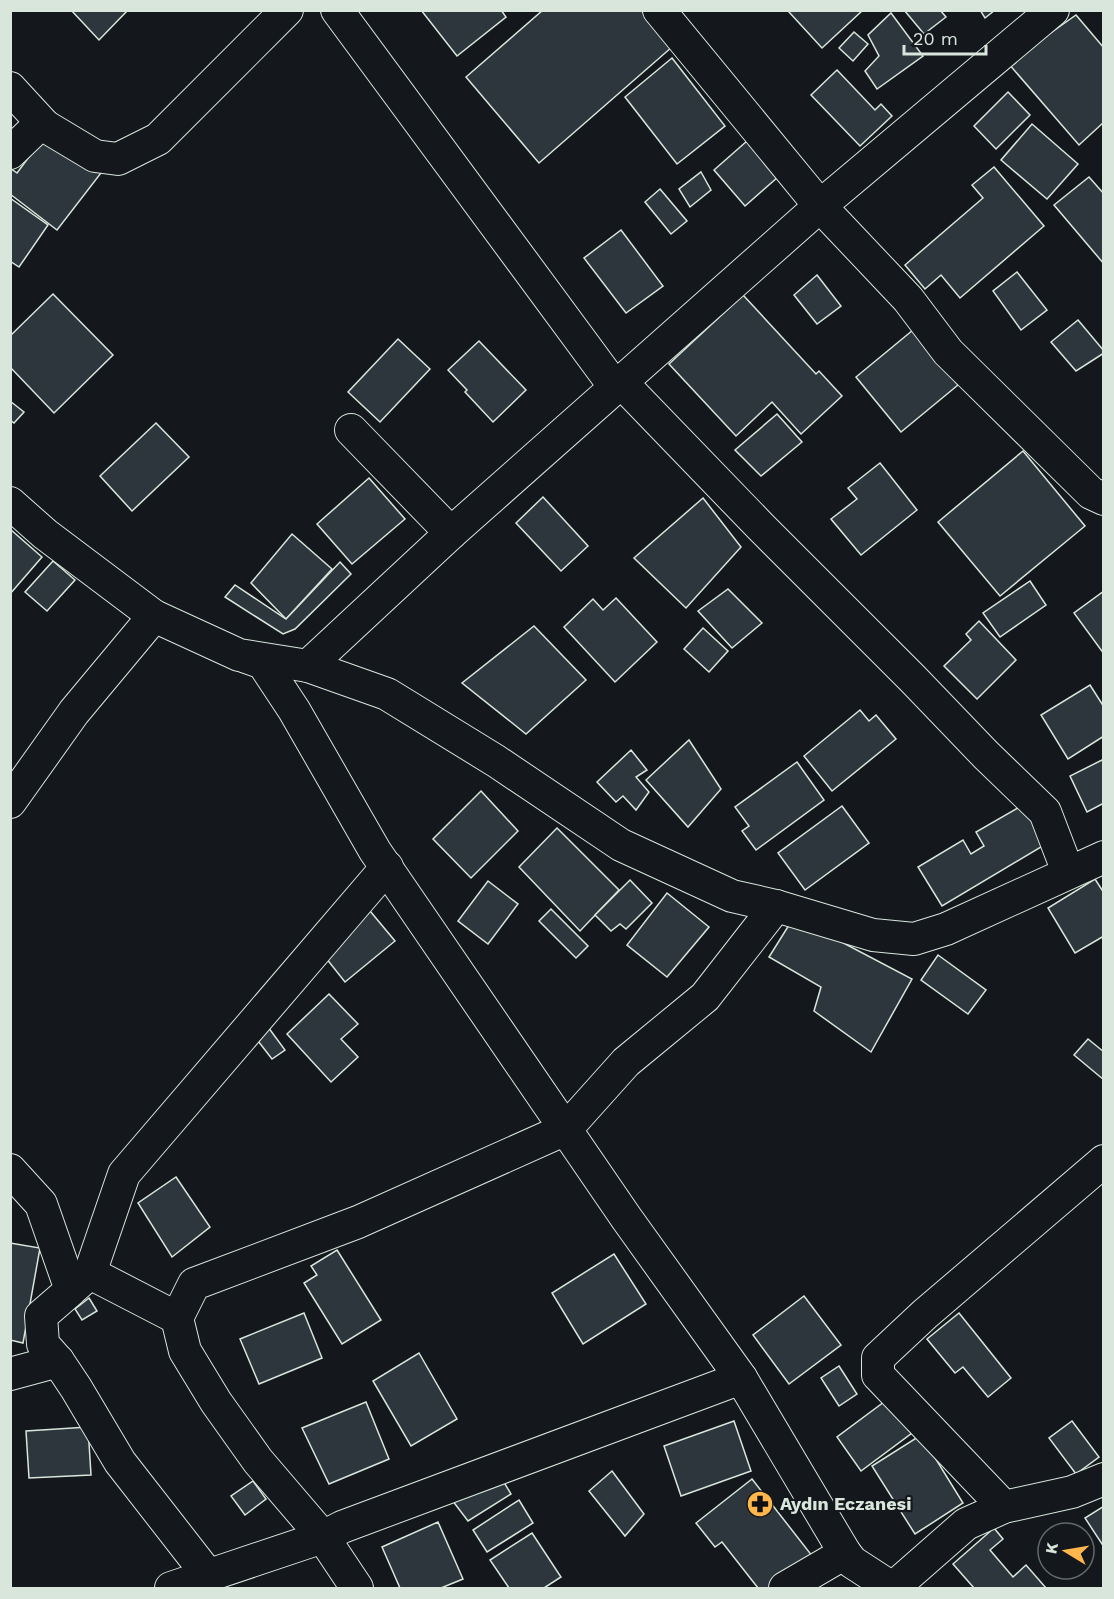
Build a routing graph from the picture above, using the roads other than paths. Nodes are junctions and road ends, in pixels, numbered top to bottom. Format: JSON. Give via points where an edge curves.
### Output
{"nodes":[{"id":1,"x":287,"y":10,"type":"edge"},
{"id":2,"x":337,"y":10,"type":"edge"},
{"id":3,"x":659,"y":10,"type":"edge"},
{"id":4,"x":1053,"y":10,"type":"edge"},
{"id":5,"x":10,"y":88,"type":"edge"},
{"id":6,"x":45,"y":126,"type":"junction"},
{"id":7,"x":10,"y":153,"type":"edge"},
{"id":8,"x":820,"y":206,"type":"junction"},
{"id":9,"x":618,"y":385,"type":"junction"},
{"id":10,"x":351,"y":430,"type":"dead end"},
{"id":11,"x":1104,"y":499,"type":"edge"},
{"id":12,"x":10,"y":503,"type":"edge"},
{"id":13,"x":451,"y":533,"type":"junction"},
{"id":14,"x":154,"y":616,"type":"junction"},
{"id":15,"x":239,"y":655,"type":"junction"},
{"id":16,"x":308,"y":666,"type":"junction"},
{"id":17,"x":10,"y":802,"type":"edge"},
{"id":18,"x":1104,"y":857,"type":"edge"},
{"id":19,"x":387,"y":867,"type":"junction"},
{"id":20,"x":1068,"y":872,"type":"junction"},
{"id":21,"x":776,"y":906,"type":"junction"},
{"id":22,"x":566,"y":1129,"type":"junction"},
{"id":23,"x":1104,"y":1161,"type":"edge"},
{"id":24,"x":10,"y":1170,"type":"edge"},
{"id":25,"x":80,"y":1281,"type":"junction"},
{"id":26,"x":177,"y":1318,"type":"junction"},
{"id":27,"x":58,"y":1362,"type":"junction"},
{"id":28,"x":10,"y":1374,"type":"edge"},
{"id":29,"x":741,"y":1378,"type":"junction"},
{"id":30,"x":1104,"y":1479,"type":"edge"},
{"id":31,"x":1005,"y":1507,"type":"junction"},
{"id":32,"x":323,"y":1537,"type":"junction"},
{"id":33,"x":845,"y":1552,"type":"junction"},
{"id":34,"x":208,"y":1575,"type":"junction"},
{"id":35,"x":171,"y":1588,"type":"edge"},
{"id":36,"x":357,"y":1588,"type":"edge"},
{"id":37,"x":785,"y":1588,"type":"edge"},
{"id":38,"x":893,"y":1588,"type":"edge"}],
"edges":[{"from":1,"to":6,"type":"street","via":[[158,139],[118,159],[95,156]]},
{"from":2,"to":9,"type":"street"},
{"from":3,"to":8,"type":"street"},
{"from":4,"to":8,"type":"street"},
{"from":5,"to":6,"type":"street"},
{"from":6,"to":7,"type":"street","via":[[35,129]]},
{"from":8,"to":9,"type":"street"},
{"from":8,"to":11,"type":"street","via":[[908,299],[948,352],[1091,493]]},
{"from":9,"to":13,"type":"street"},
{"from":9,"to":20,"type":"street","via":[[1045,812]]},
{"from":10,"to":13,"type":"street"},
{"from":12,"to":14,"type":"street"},
{"from":13,"to":16,"type":"street"},
{"from":14,"to":15,"type":"street"},
{"from":14,"to":17,"type":"street","via":[[74,712]]},
{"from":15,"to":16,"type":"street"},
{"from":15,"to":19,"type":"street","via":[[263,663]]},
{"from":16,"to":21,"type":"street","via":[[387,694],[621,845],[732,896]]},
{"from":18,"to":20,"type":"street"},
{"from":19,"to":22,"type":"street"},
{"from":19,"to":25,"type":"street","via":[[124,1174]]},
{"from":20,"to":21,"type":"street","via":[[946,929],[914,939],[873,935]]},
{"from":21,"to":22,"type":"street","via":[[705,997],[626,1062]]},
{"from":22,"to":26,"type":"street","via":[[358,1222],[194,1284]]},
{"from":22,"to":29,"type":"street"},
{"from":23,"to":31,"type":"street","via":[[878,1358],[878,1375]]},
{"from":24,"to":25,"type":"street","via":[[41,1204]]},
{"from":25,"to":26,"type":"street"},
{"from":25,"to":27,"type":"street","via":[[41,1316],[43,1344]]},
{"from":26,"to":32,"type":"street","via":[[185,1351],[216,1402],[258,1461]]},
{"from":27,"to":28,"type":"street"},
{"from":27,"to":34,"type":"street","via":[[120,1462]]},
{"from":29,"to":32,"type":"street"},
{"from":29,"to":33,"type":"street"},
{"from":30,"to":31,"type":"street","via":[[1071,1492]]},
{"from":31,"to":38,"type":"street","via":[[966,1524]]},
{"from":32,"to":34,"type":"street"},
{"from":32,"to":36,"type":"street"},
{"from":33,"to":37,"type":"street"},
{"from":33,"to":38,"type":"street","via":[[852,1562]]},
{"from":34,"to":35,"type":"street"}]}
